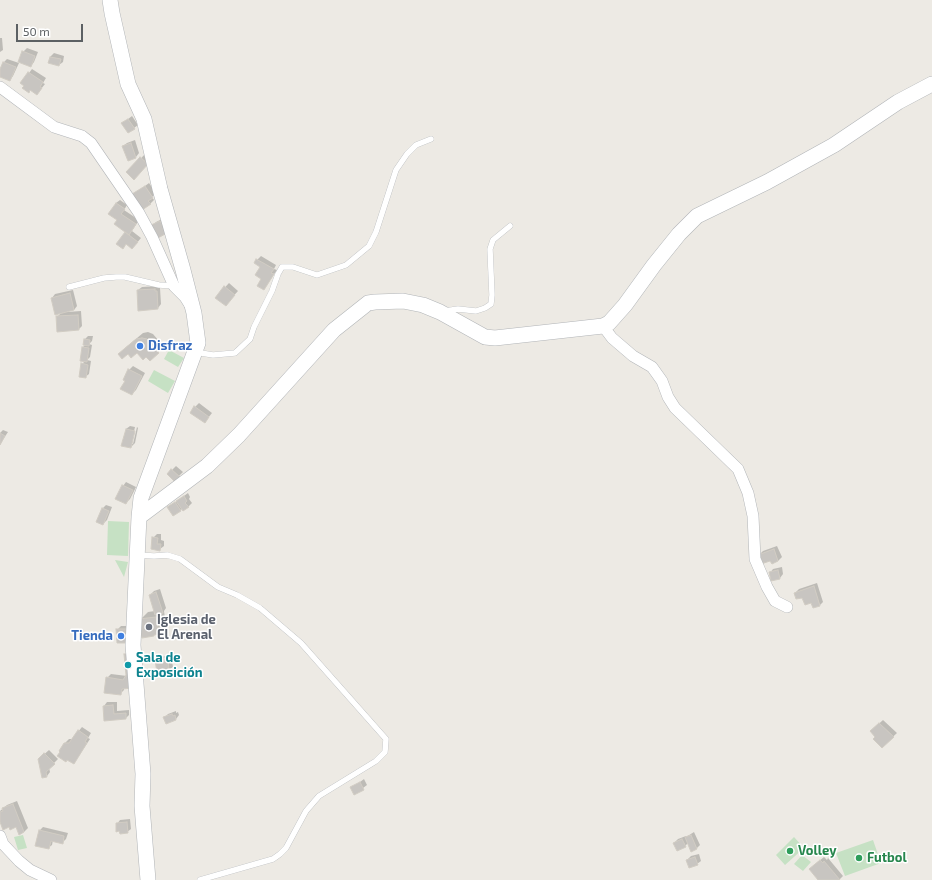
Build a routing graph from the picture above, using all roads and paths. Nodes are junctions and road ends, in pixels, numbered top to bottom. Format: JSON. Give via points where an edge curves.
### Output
{"nodes":[{"id":1,"x":110,"y":0,"type":"edge"},
{"id":2,"x":932,"y":84,"type":"edge"},
{"id":3,"x":0,"y":87,"type":"edge"},
{"id":4,"x":431,"y":139,"type":"dead end"},
{"id":5,"x":510,"y":226,"type":"dead end"},
{"id":6,"x":174,"y":286,"type":"junction"},
{"id":7,"x":69,"y":287,"type":"dead end"},
{"id":8,"x":440,"y":312,"type":"junction"},
{"id":9,"x":194,"y":313,"type":"junction"},
{"id":10,"x":604,"y":326,"type":"junction"},
{"id":11,"x":195,"y":352,"type":"junction"},
{"id":12,"x":139,"y":517,"type":"junction"},
{"id":13,"x":137,"y":555,"type":"junction"},
{"id":14,"x":787,"y":607,"type":"dead end"},
{"id":15,"x":0,"y":836,"type":"edge"},
{"id":16,"x":52,"y":880,"type":"edge"},
{"id":17,"x":148,"y":880,"type":"edge"},
{"id":18,"x":200,"y":880,"type":"edge"}],
"edges":[{"from":1,"to":9,"type":"street","via":[[128,84],[144,119]]},
{"from":2,"to":10,"type":"street","via":[[898,102],[834,145],[768,182],[697,216],[654,265],[626,305]]},
{"from":3,"to":6,"type":"street","via":[[54,127],[82,136],[91,143],[139,213]]},
{"from":4,"to":11,"type":"lane","via":[[416,145],[396,170],[369,246],[346,265],[317,275],[293,267],[282,267],[250,339],[235,353],[213,355]]},
{"from":5,"to":8,"type":"lane","via":[[493,240],[490,249],[491,304],[476,311],[458,309]]},
{"from":6,"to":7,"type":"lane","via":[[116,277]]},
{"from":6,"to":9,"type":"street","via":[[185,297]]},
{"from":8,"to":10,"type":"street","via":[[485,337],[495,338]]},
{"from":8,"to":12,"type":"street","via":[[403,301],[368,303],[334,330],[239,435],[207,466]]},
{"from":9,"to":11,"type":"street","via":[[198,343]]},
{"from":10,"to":14,"type":"street","via":[[612,338],[633,356],[652,367],[662,381],[674,408],[738,469],[748,493],[753,516],[755,559],[775,601]]},
{"from":11,"to":12,"type":"street","via":[[141,498]]},
{"from":12,"to":13,"type":"street"},
{"from":13,"to":17,"type":"street","via":[[133,645]]},
{"from":13,"to":18,"type":"lane","via":[[167,555],[180,559],[218,587],[260,608],[301,643],[386,739],[385,752],[376,761],[319,796],[306,811],[286,848],[280,854],[273,859]]},
{"from":15,"to":16,"type":"street","via":[[3,844],[19,861],[30,870]]}]}
